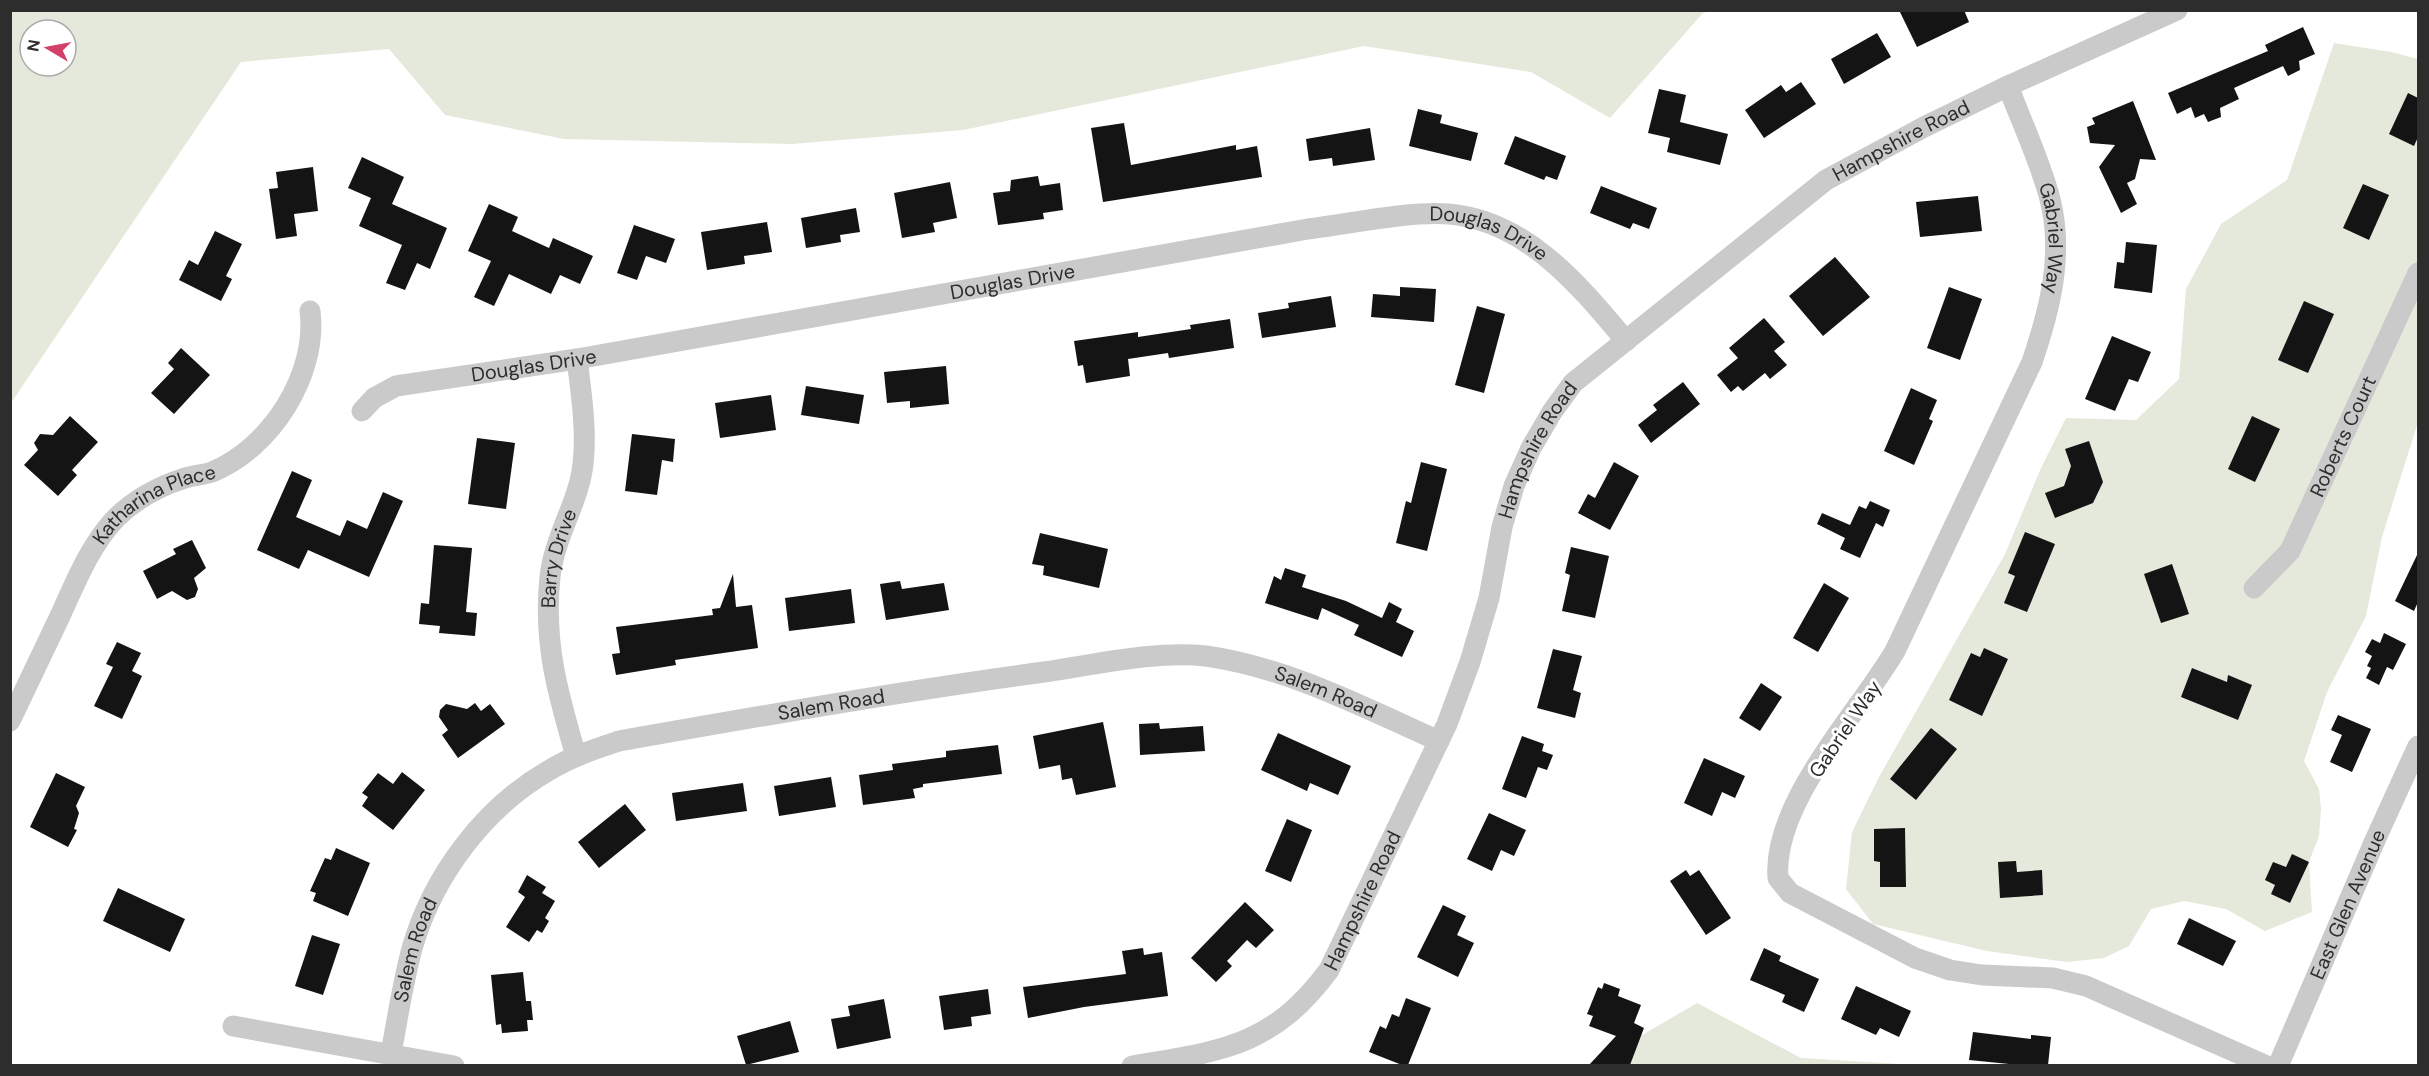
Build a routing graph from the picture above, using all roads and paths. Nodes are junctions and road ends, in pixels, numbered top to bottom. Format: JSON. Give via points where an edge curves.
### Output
{"nodes":[{"id":1,"x":2177,"y":10,"type":"edge"},
{"id":2,"x":2008,"y":86,"type":"junction"},
{"id":3,"x":2418,"y":273,"type":"edge"},
{"id":4,"x":310,"y":311,"type":"dead end"},
{"id":5,"x":1626,"y":341,"type":"junction"},
{"id":6,"x":576,"y":359,"type":"junction"},
{"id":7,"x":362,"y":411,"type":"dead end"},
{"id":8,"x":2254,"y":588,"type":"dead end"},
{"id":9,"x":10,"y":721,"type":"edge"},
{"id":10,"x":1439,"y":741,"type":"junction"},
{"id":11,"x":2418,"y":746,"type":"edge"},
{"id":12,"x":576,"y":756,"type":"junction"},
{"id":13,"x":233,"y":1026,"type":"dead end"},
{"id":14,"x":391,"y":1053,"type":"junction"},
{"id":15,"x":454,"y":1065,"type":"edge"},
{"id":16,"x":1132,"y":1065,"type":"edge"},
{"id":17,"x":2267,"y":1065,"type":"edge"},
{"id":18,"x":2278,"y":1065,"type":"edge"}],
"edges":[{"from":1,"to":2,"type":"street","name":"Hampshire Road"},
{"from":2,"to":5,"type":"street","name":"Hampshire Road","via":[[1827,180]]},
{"from":2,"to":17,"type":"street","name":"Gabriel Way","via":[[2041,171],[2055,228],[2053,287],[2044,326],[2032,362],[1895,651],[1839,731],[1785,825],[1779,846],[1778,878],[1790,893],[1915,958],[1950,970],[2053,978],[2086,986]]},
{"from":3,"to":8,"type":"street","name":"Roberts Court","via":[[2290,551]]},
{"from":4,"to":9,"type":"street","name":"Katharina Place","via":[[313,332],[308,360],[272,426],[234,460],[211,472],[159,488],[116,519],[86,559]]},
{"from":5,"to":6,"type":"street","name":"Douglas Drive","via":[[1591,299],[1526,240],[1475,218],[1427,214],[1296,231]]},
{"from":5,"to":10,"type":"street","name":"Hampshire Road","via":[[1573,383],[1531,448],[1502,527],[1470,662]]},
{"from":6,"to":7,"type":"street","name":"Douglas Drive","via":[[396,386],[374,398]]},
{"from":6,"to":12,"type":"street","name":"Barry Drive","via":[[583,464],[559,534],[547,610],[549,651]]},
{"from":10,"to":12,"type":"street","name":"Salem Road","via":[[1281,673],[1180,654],[895,692],[620,741]]},
{"from":10,"to":16,"type":"street","name":"Hampshire Road","via":[[1342,947],[1312,994],[1267,1031],[1240,1044],[1212,1053]]},
{"from":11,"to":18,"type":"street","name":"East Glen Avenue"},
{"from":12,"to":14,"type":"street","name":"Salem Road","via":[[519,790],[464,846],[443,878],[413,945]]},
{"from":13,"to":14,"type":"street"},
{"from":14,"to":15,"type":"street"}]}
